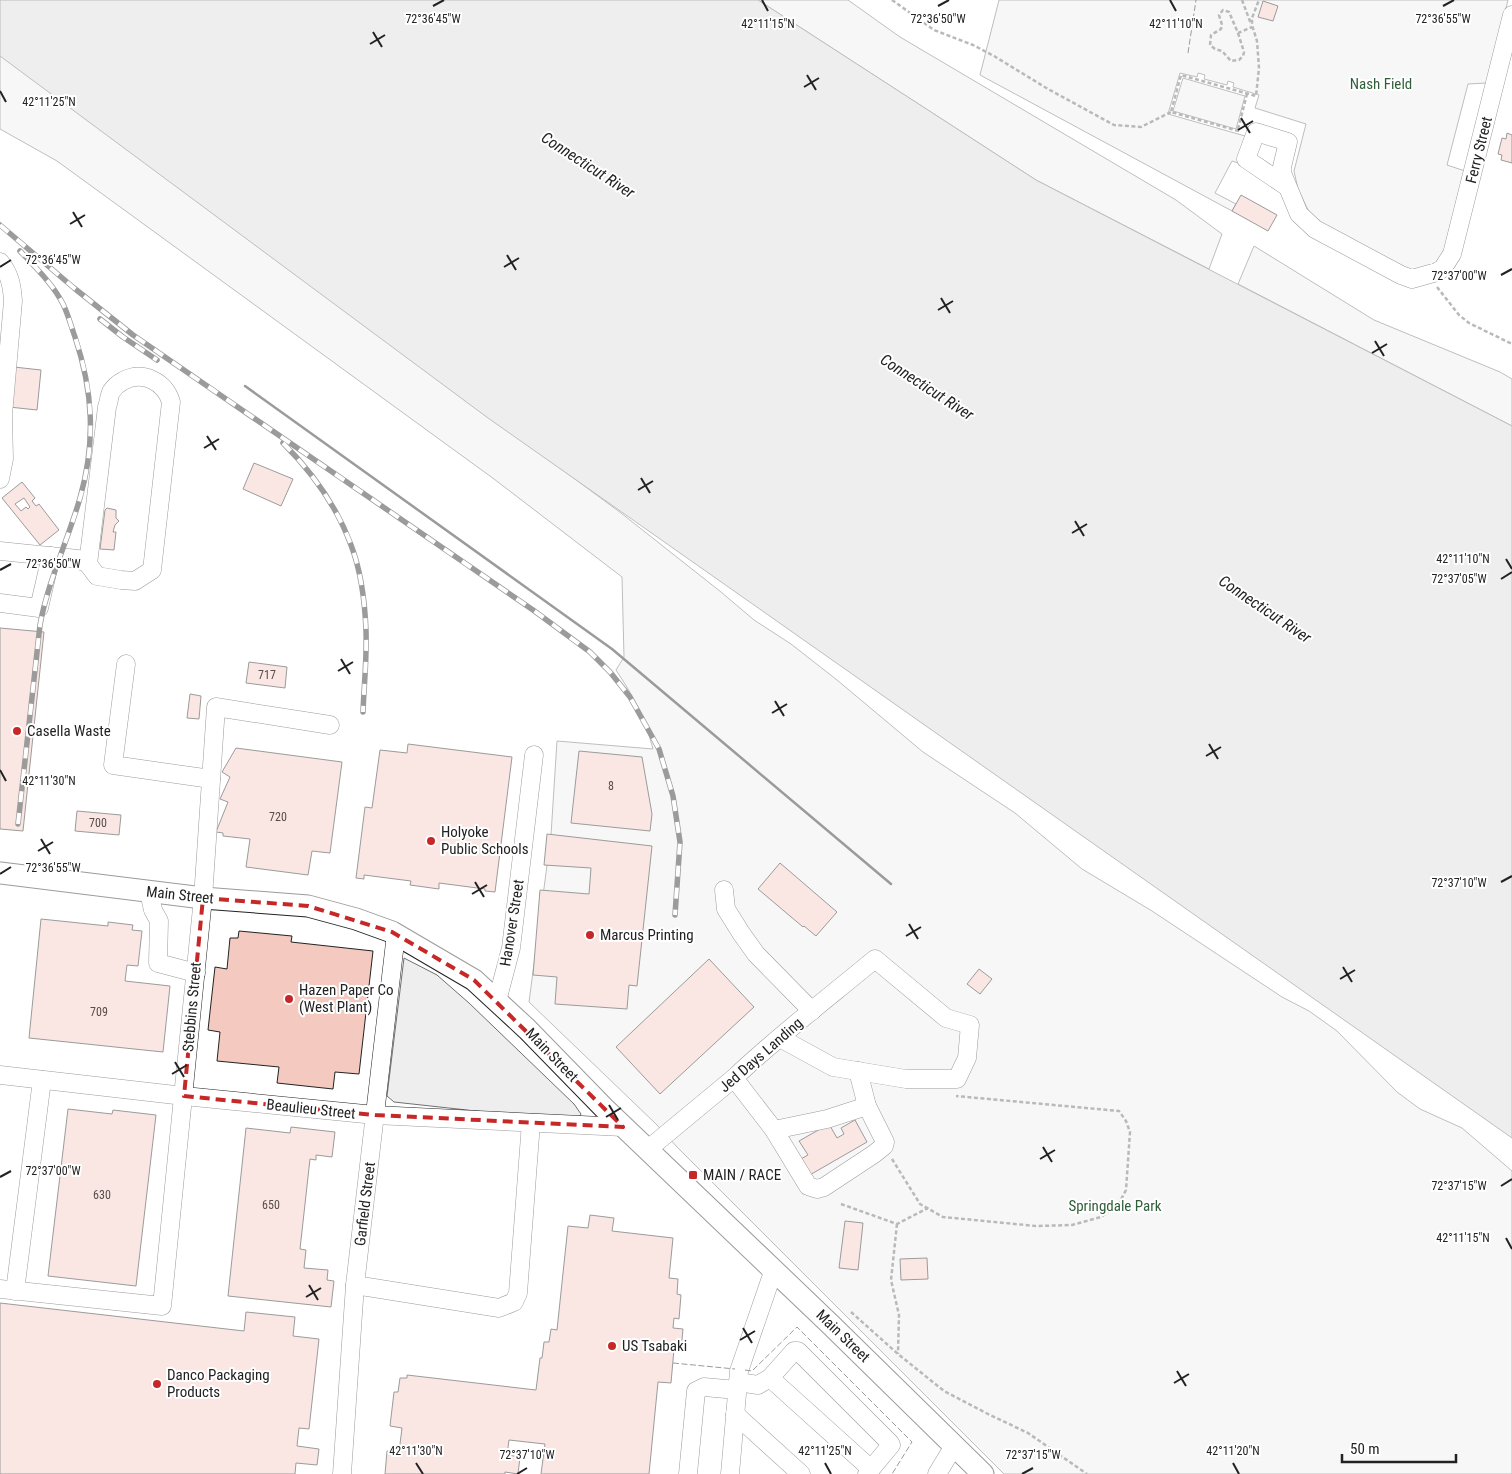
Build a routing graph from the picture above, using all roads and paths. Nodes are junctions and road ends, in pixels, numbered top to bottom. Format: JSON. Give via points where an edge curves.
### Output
{"nodes":[{"id":1,"x":892,"y":0,"type":"edge"},
{"id":2,"x":1242,"y":0,"type":"edge"},
{"id":3,"x":1259,"y":0,"type":"edge"},
{"id":4,"x":1512,"y":15,"type":"edge"},
{"id":5,"x":1252,"y":26,"type":"junction"},
{"id":6,"x":1238,"y":33,"type":"junction"},
{"id":7,"x":1247,"y":94,"type":"junction"},
{"id":8,"x":1171,"y":112,"type":"junction"},
{"id":9,"x":1238,"y":131,"type":"junction"},
{"id":10,"x":1246,"y":133,"type":"dead end"},
{"id":11,"x":1286,"y":186,"type":"dead end"},
{"id":12,"x":0,"y":262,"type":"edge"},
{"id":13,"x":1429,"y":275,"type":"junction"},
{"id":14,"x":1512,"y":344,"type":"edge"},
{"id":15,"x":0,"y":479,"type":"edge"},
{"id":16,"x":0,"y":551,"type":"edge"},
{"id":17,"x":51,"y":556,"type":"junction"},
{"id":18,"x":88,"y":564,"type":"junction"},
{"id":19,"x":0,"y":603,"type":"edge"},
{"id":20,"x":126,"y":664,"type":"dead end"},
{"id":21,"x":330,"y":725,"type":"dead end"},
{"id":22,"x":534,"y":755,"type":"dead end"},
{"id":23,"x":211,"y":779,"type":"junction"},
{"id":24,"x":0,"y":874,"type":"edge"},
{"id":25,"x":724,"y":890,"type":"dead end"},
{"id":26,"x":149,"y":892,"type":"junction"},
{"id":27,"x":203,"y":898,"type":"junction"},
{"id":28,"x":396,"y":934,"type":"junction"},
{"id":29,"x":196,"y":973,"type":"junction"},
{"id":30,"x":497,"y":1001,"type":"junction"},
{"id":31,"x":812,"y":1011,"type":"junction"},
{"id":32,"x":780,"y":1038,"type":"junction"},
{"id":33,"x":858,"y":1071,"type":"junction"},
{"id":34,"x":0,"y":1075,"type":"edge"},
{"id":35,"x":734,"y":1078,"type":"junction"},
{"id":36,"x":42,"y":1080,"type":"junction"},
{"id":37,"x":184,"y":1096,"type":"junction"},
{"id":38,"x":951,"y":1096,"type":"dead end"},
{"id":39,"x":867,"y":1106,"type":"junction"},
{"id":40,"x":375,"y":1115,"type":"junction"},
{"id":41,"x":531,"y":1123,"type":"junction"},
{"id":42,"x":623,"y":1127,"type":"junction"},
{"id":43,"x":774,"y":1130,"type":"junction"},
{"id":44,"x":884,"y":1146,"type":"junction"},
{"id":45,"x":647,"y":1150,"type":"junction"},
{"id":46,"x":841,"y":1204,"type":"dead end"},
{"id":47,"x":928,"y":1208,"type":"junction"},
{"id":48,"x":897,"y":1224,"type":"junction"},
{"id":49,"x":774,"y":1270,"type":"junction"},
{"id":50,"x":355,"y":1285,"type":"junction"},
{"id":51,"x":8,"y":1290,"type":"edge"},
{"id":52,"x":851,"y":1312,"type":"dead end"},
{"id":53,"x":898,"y":1354,"type":"junction"},
{"id":54,"x":770,"y":1378,"type":"junction"},
{"id":55,"x":738,"y":1386,"type":"junction"},
{"id":56,"x":735,"y":1414,"type":"junction"},
{"id":57,"x":954,"y":1446,"type":"junction"},
{"id":58,"x":869,"y":1472,"type":"edge"},
{"id":59,"x":342,"y":1474,"type":"edge"},
{"id":60,"x":688,"y":1474,"type":"edge"},
{"id":61,"x":730,"y":1474,"type":"edge"},
{"id":62,"x":801,"y":1474,"type":"edge"},
{"id":63,"x":936,"y":1474,"type":"edge"},
{"id":64,"x":983,"y":1474,"type":"edge"},
{"id":65,"x":1087,"y":1474,"type":"edge"}],
"edges":[{"from":1,"to":8,"type":"path","via":[[934,30],[994,56],[1114,125],[1141,127]]},
{"from":2,"to":5,"type":"path"},
{"from":3,"to":5,"type":"path"},
{"from":4,"to":13,"type":"street","name":"Ferry Street","via":[[1452,254],[1443,268]]},
{"from":5,"to":6,"type":"path"},
{"from":5,"to":7,"type":"path","via":[[1257,41],[1259,74],[1256,96]]},
{"from":6,"to":6,"type":"path","via":[[1229,12],[1223,10],[1219,15],[1221,29],[1211,36],[1210,45],[1231,61],[1240,60],[1244,52]]},
{"from":7,"to":8,"type":"path","via":[[1181,76]]},
{"from":7,"to":9,"type":"path"},
{"from":8,"to":9,"type":"path"},
{"from":9,"to":10,"type":"path"},
{"from":11,"to":13,"type":"street","via":[[1299,214],[1315,229],[1401,275],[1412,279]]},
{"from":12,"to":15,"type":"street","via":[[9,276],[13,301],[3,415],[4,459]]},
{"from":13,"to":14,"type":"path","via":[[1459,315]]},
{"from":16,"to":17,"type":"street"},
{"from":17,"to":18,"type":"street","via":[[78,559]]},
{"from":17,"to":19,"type":"street","via":[[39,608]]},
{"from":18,"to":18,"type":"street","via":[[107,407],[112,391],[128,379],[149,378],[164,387],[171,402],[152,570],[135,581],[121,580],[97,576]]},
{"from":20,"to":23,"type":"street","via":[[113,765]]},
{"from":21,"to":23,"type":"street","name":"Stebbins Street","via":[[216,707]]},
{"from":22,"to":30,"type":"street","name":"Hanover Street","via":[[511,948]]},
{"from":23,"to":27,"type":"street","name":"Stebbins Street"},
{"from":24,"to":26,"type":"main road","name":"Main Street"},
{"from":25,"to":31,"type":"street","via":[[726,909],[756,954]]},
{"from":26,"to":27,"type":"main road","name":"Main Street"},
{"from":26,"to":29,"type":"street","via":[[159,921],[158,964]]},
{"from":27,"to":28,"type":"main road","name":"Main Street","via":[[308,906]]},
{"from":27,"to":29,"type":"street","name":"Stebbins Street"},
{"from":28,"to":30,"type":"main road","name":"Main Street","via":[[474,980]]},
{"from":28,"to":40,"type":"street","name":"Garfield Street"},
{"from":29,"to":37,"type":"street","name":"Stebbins Street"},
{"from":30,"to":42,"type":"main road","name":"Main Street"},
{"from":31,"to":32,"type":"street","name":"Jed Days Landing"},
{"from":31,"to":33,"type":"street","name":"Jed Days Landing","via":[[875,959],[946,1018],[970,1025],[967,1058],[958,1078],[906,1080]]},
{"from":32,"to":33,"type":"street","via":[[833,1067]]},
{"from":32,"to":35,"type":"street","name":"Jed Days Landing"},
{"from":33,"to":39,"type":"street"},
{"from":34,"to":36,"type":"street","name":"Beaulieu Street"},
{"from":35,"to":43,"type":"street"},
{"from":35,"to":45,"type":"street","name":"Jed Days Landing"},
{"from":36,"to":37,"type":"street","name":"Beaulieu Street"},
{"from":36,"to":51,"type":"street"},
{"from":37,"to":40,"type":"street","name":"Beaulieu Street"},
{"from":37,"to":51,"type":"street","name":"Stebbins Street","via":[[162,1306]]},
{"from":38,"to":47,"type":"path","via":[[1119,1111],[1130,1132],[1126,1190],[1118,1205],[1101,1216],[1072,1225],[1036,1226],[943,1217]]},
{"from":39,"to":43,"type":"street"},
{"from":39,"to":44,"type":"street"},
{"from":40,"to":41,"type":"street","name":"Beaulieu Street"},
{"from":40,"to":50,"type":"street","name":"Garfield Street"},
{"from":41,"to":42,"type":"street","name":"Beaulieu Street"},
{"from":41,"to":50,"type":"street","via":[[518,1293],[514,1302],[500,1308]]},
{"from":42,"to":45,"type":"main road","name":"Main Street"},
{"from":43,"to":44,"type":"street","via":[[808,1186],[818,1189]]},
{"from":44,"to":47,"type":"path","via":[[920,1204]]},
{"from":45,"to":49,"type":"main road","name":"Main Street"},
{"from":46,"to":48,"type":"path"},
{"from":47,"to":48,"type":"path"},
{"from":48,"to":53,"type":"path","via":[[891,1280],[898,1315]]},
{"from":49,"to":55,"type":"street","via":[[739,1371]]},
{"from":49,"to":57,"type":"main road","name":"Main Street"},
{"from":50,"to":59,"type":"street","name":"Garfield Street"},
{"from":52,"to":53,"type":"path"},
{"from":53,"to":65,"type":"path","via":[[944,1391],[1028,1433]]},
{"from":54,"to":55,"type":"street","via":[[758,1385]]},
{"from":54,"to":58,"type":"street"},
{"from":54,"to":58,"type":"street","via":[[788,1356],[798,1351],[890,1443],[889,1449]]},
{"from":55,"to":56,"type":"street"},
{"from":55,"to":60,"type":"street","via":[[704,1387],[696,1391]]},
{"from":56,"to":61,"type":"street"},
{"from":56,"to":62,"type":"street"},
{"from":57,"to":63,"type":"street"},
{"from":57,"to":64,"type":"main road","name":"Main Street"}]}
